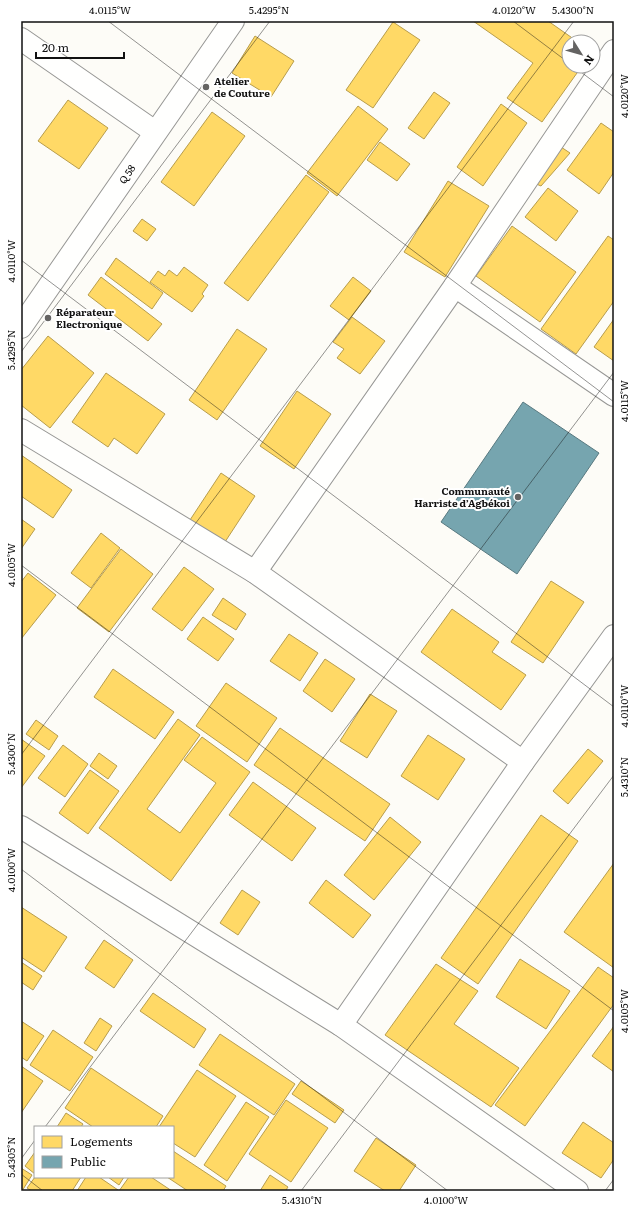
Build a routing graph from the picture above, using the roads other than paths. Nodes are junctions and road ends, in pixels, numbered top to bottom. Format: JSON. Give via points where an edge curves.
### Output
{"nodes":[{"id":1,"x":233,"y":21,"type":"edge"},
{"id":2,"x":21,"y":39,"type":"edge"},
{"id":3,"x":614,"y":51,"type":"edge"},
{"id":4,"x":155,"y":132,"type":"junction"},
{"id":5,"x":455,"y":286,"type":"junction"},
{"id":6,"x":21,"y":327,"type":"edge"},
{"id":7,"x":614,"y":395,"type":"edge"},
{"id":8,"x":21,"y":430,"type":"edge"},
{"id":9,"x":255,"y":572,"type":"junction"},
{"id":10,"x":614,"y":636,"type":"edge"},
{"id":11,"x":523,"y":762,"type":"junction"},
{"id":12,"x":21,"y":827,"type":"edge"},
{"id":13,"x":341,"y":1025,"type":"junction"},
{"id":14,"x":577,"y":1191,"type":"edge"}],
"edges":[{"from":1,"to":4,"type":"street","name":"Q 58"},
{"from":2,"to":4,"type":"street"},
{"from":3,"to":5,"type":"street"},
{"from":4,"to":6,"type":"street","name":"Q 58"},
{"from":5,"to":7,"type":"street"},
{"from":5,"to":9,"type":"street"},
{"from":8,"to":9,"type":"street"},
{"from":9,"to":11,"type":"street"},
{"from":10,"to":11,"type":"street"},
{"from":11,"to":13,"type":"street"},
{"from":12,"to":13,"type":"street"},
{"from":13,"to":14,"type":"street"}]}
